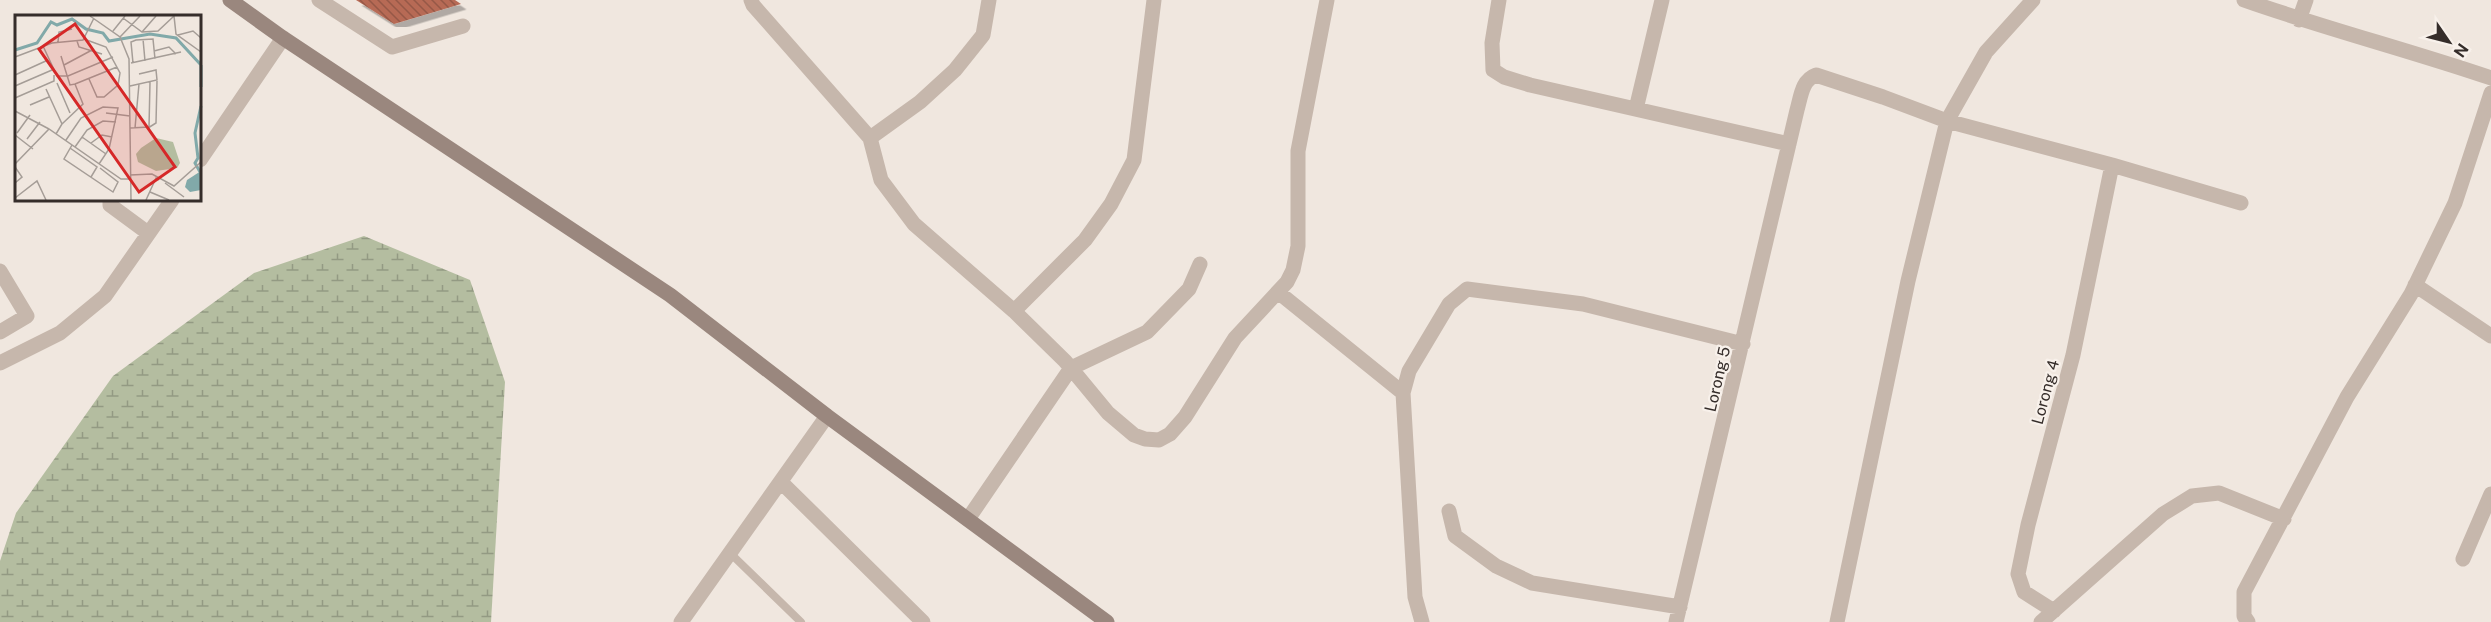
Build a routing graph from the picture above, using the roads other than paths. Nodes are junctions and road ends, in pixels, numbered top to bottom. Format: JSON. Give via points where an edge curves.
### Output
{"nodes":[{"id":1,"x":230,"y":0,"type":"edge"},
{"id":2,"x":319,"y":0,"type":"edge"},
{"id":3,"x":751,"y":0,"type":"edge"},
{"id":4,"x":989,"y":0,"type":"edge"},
{"id":5,"x":1154,"y":0,"type":"edge"},
{"id":6,"x":1327,"y":0,"type":"edge"},
{"id":7,"x":1499,"y":0,"type":"edge"},
{"id":8,"x":1662,"y":0,"type":"edge"},
{"id":9,"x":2033,"y":0,"type":"edge"},
{"id":10,"x":2244,"y":0,"type":"edge"},
{"id":11,"x":2306,"y":0,"type":"edge"},
{"id":12,"x":2299,"y":20,"type":"junction"},
{"id":13,"x":463,"y":26,"type":"dead end"},
{"id":14,"x":283,"y":38,"type":"junction"},
{"id":15,"x":2491,"y":78,"type":"edge"},
{"id":16,"x":2491,"y":93,"type":"edge"},
{"id":17,"x":1636,"y":109,"type":"junction"},
{"id":18,"x":1947,"y":122,"type":"junction"},
{"id":19,"x":870,"y":138,"type":"junction"},
{"id":20,"x":1789,"y":144,"type":"junction"},
{"id":21,"x":201,"y":159,"type":"edge"},
{"id":22,"x":2112,"y":165,"type":"junction"},
{"id":23,"x":110,"y":201,"type":"edge"},
{"id":24,"x":171,"y":201,"type":"edge"},
{"id":25,"x":2241,"y":203,"type":"dead end"},
{"id":26,"x":148,"y":234,"type":"junction"},
{"id":27,"x":1200,"y":264,"type":"dead end"},
{"id":28,"x":0,"y":271,"type":"edge"},
{"id":29,"x":2415,"y":285,"type":"junction"},
{"id":30,"x":1278,"y":292,"type":"junction"},
{"id":31,"x":1014,"y":311,"type":"junction"},
{"id":32,"x":0,"y":332,"type":"edge"},
{"id":33,"x":2491,"y":336,"type":"edge"},
{"id":34,"x":1743,"y":344,"type":"junction"},
{"id":35,"x":0,"y":363,"type":"edge"},
{"id":36,"x":1071,"y":368,"type":"junction"},
{"id":37,"x":1402,"y":393,"type":"junction"},
{"id":38,"x":827,"y":416,"type":"junction"},
{"id":39,"x":782,"y":483,"type":"junction"},
{"id":40,"x":2491,"y":494,"type":"edge"},
{"id":41,"x":1449,"y":511,"type":"dead end"},
{"id":42,"x":968,"y":519,"type":"junction"},
{"id":43,"x":2284,"y":519,"type":"junction"},
{"id":44,"x":730,"y":553,"type":"junction"},
{"id":45,"x":2463,"y":559,"type":"dead end"},
{"id":46,"x":2054,"y":611,"type":"junction"},
{"id":47,"x":1678,"y":615,"type":"edge"},
{"id":48,"x":2243,"y":620,"type":"edge"},
{"id":49,"x":681,"y":622,"type":"edge"},
{"id":50,"x":801,"y":622,"type":"edge"},
{"id":51,"x":923,"y":622,"type":"edge"},
{"id":52,"x":1107,"y":622,"type":"edge"},
{"id":53,"x":1422,"y":622,"type":"edge"},
{"id":54,"x":1837,"y":622,"type":"edge"},
{"id":55,"x":2041,"y":622,"type":"edge"}],
"edges":[{"from":1,"to":14,"type":"street"},
{"from":2,"to":13,"type":"street","via":[[392,47]]},
{"from":3,"to":19,"type":"street"},
{"from":4,"to":19,"type":"street","via":[[983,35],[955,70],[920,102]]},
{"from":5,"to":31,"type":"street","via":[[1134,160],[1111,204],[1085,240]]},
{"from":6,"to":30,"type":"street","via":[[1298,151],[1298,246],[1293,270]]},
{"from":7,"to":17,"type":"street","via":[[1492,43],[1493,70],[1530,85]]},
{"from":8,"to":17,"type":"street"},
{"from":9,"to":18,"type":"street","via":[[1986,52]]},
{"from":10,"to":12,"type":"street"},
{"from":11,"to":12,"type":"street"},
{"from":12,"to":15,"type":"street"},
{"from":14,"to":21,"type":"street"},
{"from":14,"to":38,"type":"street","via":[[670,295]]},
{"from":16,"to":29,"type":"street","via":[[2455,203]]},
{"from":17,"to":20,"type":"street"},
{"from":18,"to":20,"type":"street","name":"Lorong 5","via":[[1816,75],[1805,81]]},
{"from":18,"to":22,"type":"street","name":"Lorong 5"},
{"from":18,"to":54,"type":"street","via":[[1908,281]]},
{"from":19,"to":31,"type":"street","via":[[880,180],[915,224]]},
{"from":20,"to":34,"type":"street","name":"Lorong 5"},
{"from":22,"to":25,"type":"street","name":"Lorong 5"},
{"from":22,"to":46,"type":"street","name":"Lorong 4","via":[[2073,355],[2018,574],[2025,592]]},
{"from":23,"to":26,"type":"street","via":[[110,205]]},
{"from":24,"to":26,"type":"street"},
{"from":26,"to":35,"type":"street","via":[[105,296],[60,333]]},
{"from":27,"to":36,"type":"street","via":[[1189,289],[1147,332]]},
{"from":28,"to":32,"type":"street","via":[[27,316]]},
{"from":29,"to":33,"type":"street"},
{"from":29,"to":43,"type":"street","via":[[2347,397]]},
{"from":30,"to":36,"type":"street","via":[[1235,338],[1185,417],[1159,440],[1134,435],[1108,413]]},
{"from":30,"to":37,"type":"street"},
{"from":31,"to":36,"type":"street"},
{"from":34,"to":37,"type":"street","via":[[1583,304],[1467,289],[1449,304],[1409,371]]},
{"from":34,"to":47,"type":"street","name":"Lorong 5"},
{"from":36,"to":42,"type":"street"},
{"from":37,"to":53,"type":"street","via":[[1415,597]]},
{"from":38,"to":39,"type":"street"},
{"from":38,"to":42,"type":"street"},
{"from":39,"to":44,"type":"street"},
{"from":39,"to":51,"type":"street"},
{"from":40,"to":45,"type":"street"},
{"from":41,"to":47,"type":"street","via":[[1455,536],[1496,566],[1532,583]]},
{"from":42,"to":52,"type":"street"},
{"from":43,"to":46,"type":"street","via":[[2219,493],[2192,496],[2163,514]]},
{"from":43,"to":48,"type":"street","via":[[2244,592]]},
{"from":44,"to":49,"type":"street"},
{"from":44,"to":50,"type":"lane"},
{"from":46,"to":55,"type":"street"}]}
